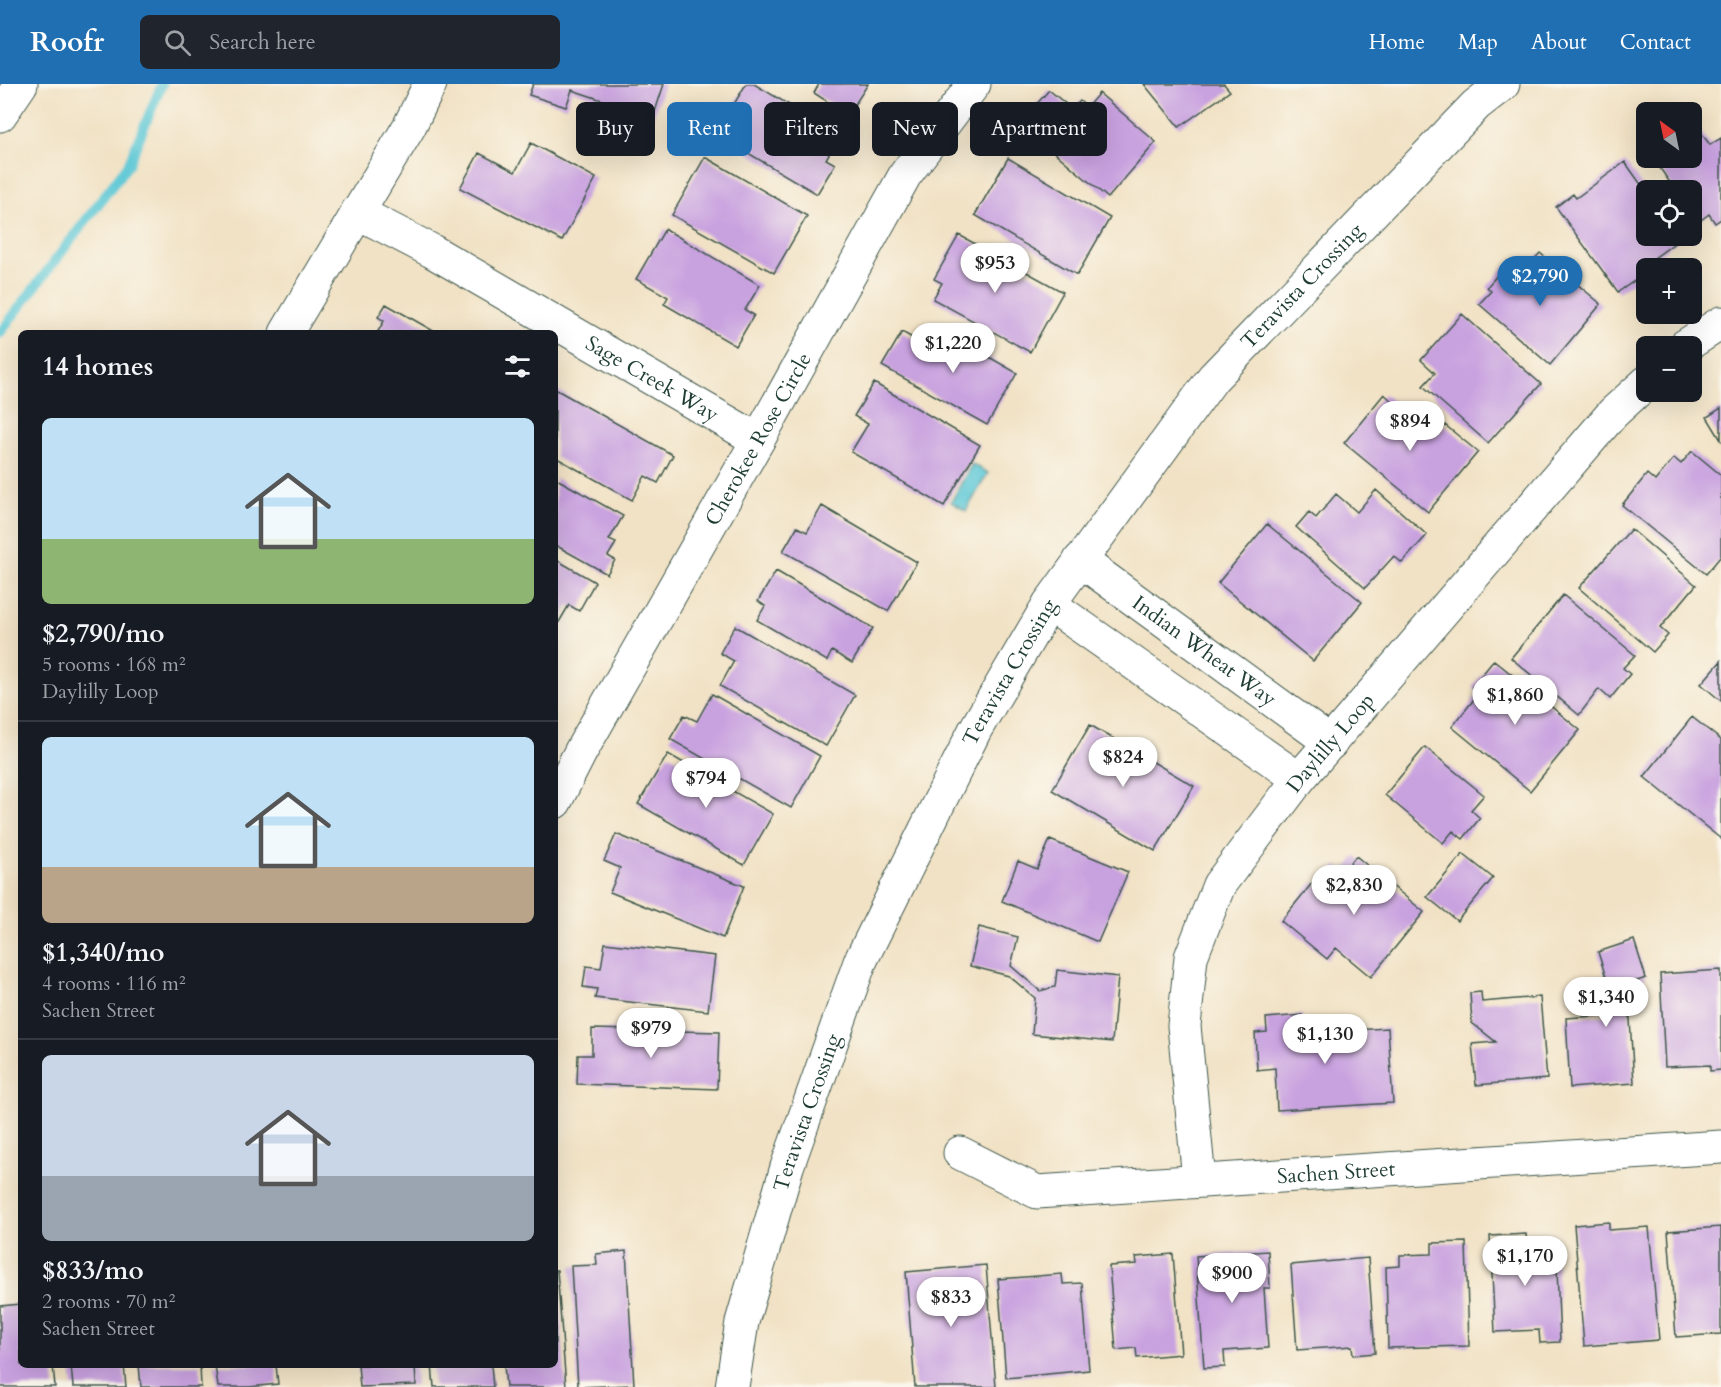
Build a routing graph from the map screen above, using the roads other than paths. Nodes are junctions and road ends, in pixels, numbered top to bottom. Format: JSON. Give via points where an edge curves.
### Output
{"nodes":[{"id":1,"x":21,"y":84,"type":"edge"},
{"id":2,"x":430,"y":84,"type":"edge"},
{"id":3,"x":974,"y":84,"type":"edge"},
{"id":4,"x":1503,"y":84,"type":"edge"},
{"id":5,"x":0,"y":115,"type":"edge"},
{"id":6,"x":357,"y":212,"type":"junction"},
{"id":7,"x":1721,"y":323,"type":"edge"},
{"id":8,"x":288,"y":330,"type":"edge"},
{"id":9,"x":1701,"y":336,"type":"edge"},
{"id":10,"x":1636,"y":393,"type":"edge"},
{"id":11,"x":758,"y":441,"type":"junction"},
{"id":12,"x":1080,"y":560,"type":"junction"},
{"id":13,"x":1049,"y":604,"type":"junction"},
{"id":14,"x":1330,"y":743,"type":"junction"},
{"id":15,"x":1299,"y":778,"type":"junction"},
{"id":16,"x":558,"y":796,"type":"edge"},
{"id":17,"x":1721,"y":1147,"type":"edge"},
{"id":18,"x":960,"y":1153,"type":"dead end"},
{"id":19,"x":1199,"y":1180,"type":"junction"},
{"id":20,"x":732,"y":1387,"type":"edge"}],
"edges":[{"from":1,"to":5,"type":"street"},
{"from":2,"to":6,"type":"street","via":[[409,127]]},
{"from":3,"to":11,"type":"street","name":"Cherokee Rose Circle","via":[[905,175]]},
{"from":4,"to":12,"type":"street","name":"Teravista Crossing","via":[[1476,105],[1213,378]]},
{"from":6,"to":8,"type":"street"},
{"from":6,"to":11,"type":"street","name":"Sage Creek Way","via":[[432,251]]},
{"from":7,"to":9,"type":"street"},
{"from":10,"to":14,"type":"street","name":"Daylilly Loop","via":[[1606,422]]},
{"from":11,"to":16,"type":"street","name":"Cherokee Rose Circle"},
{"from":12,"to":13,"type":"street","name":"Teravista Crossing"},
{"from":12,"to":14,"type":"street","name":"Indian Wheat Way"},
{"from":13,"to":15,"type":"street"},
{"from":13,"to":20,"type":"street","name":"Teravista Crossing","via":[[975,730],[860,962],[787,1167],[742,1322]]},
{"from":14,"to":15,"type":"street","name":"Daylilly Loop"},
{"from":15,"to":19,"type":"street","name":"Daylilly Loop","via":[[1219,885],[1191,957],[1184,1026]]},
{"from":17,"to":19,"type":"street","name":"Sachen Street"},
{"from":18,"to":19,"type":"street","name":"Sachen Street","via":[[1037,1192]]}]}
